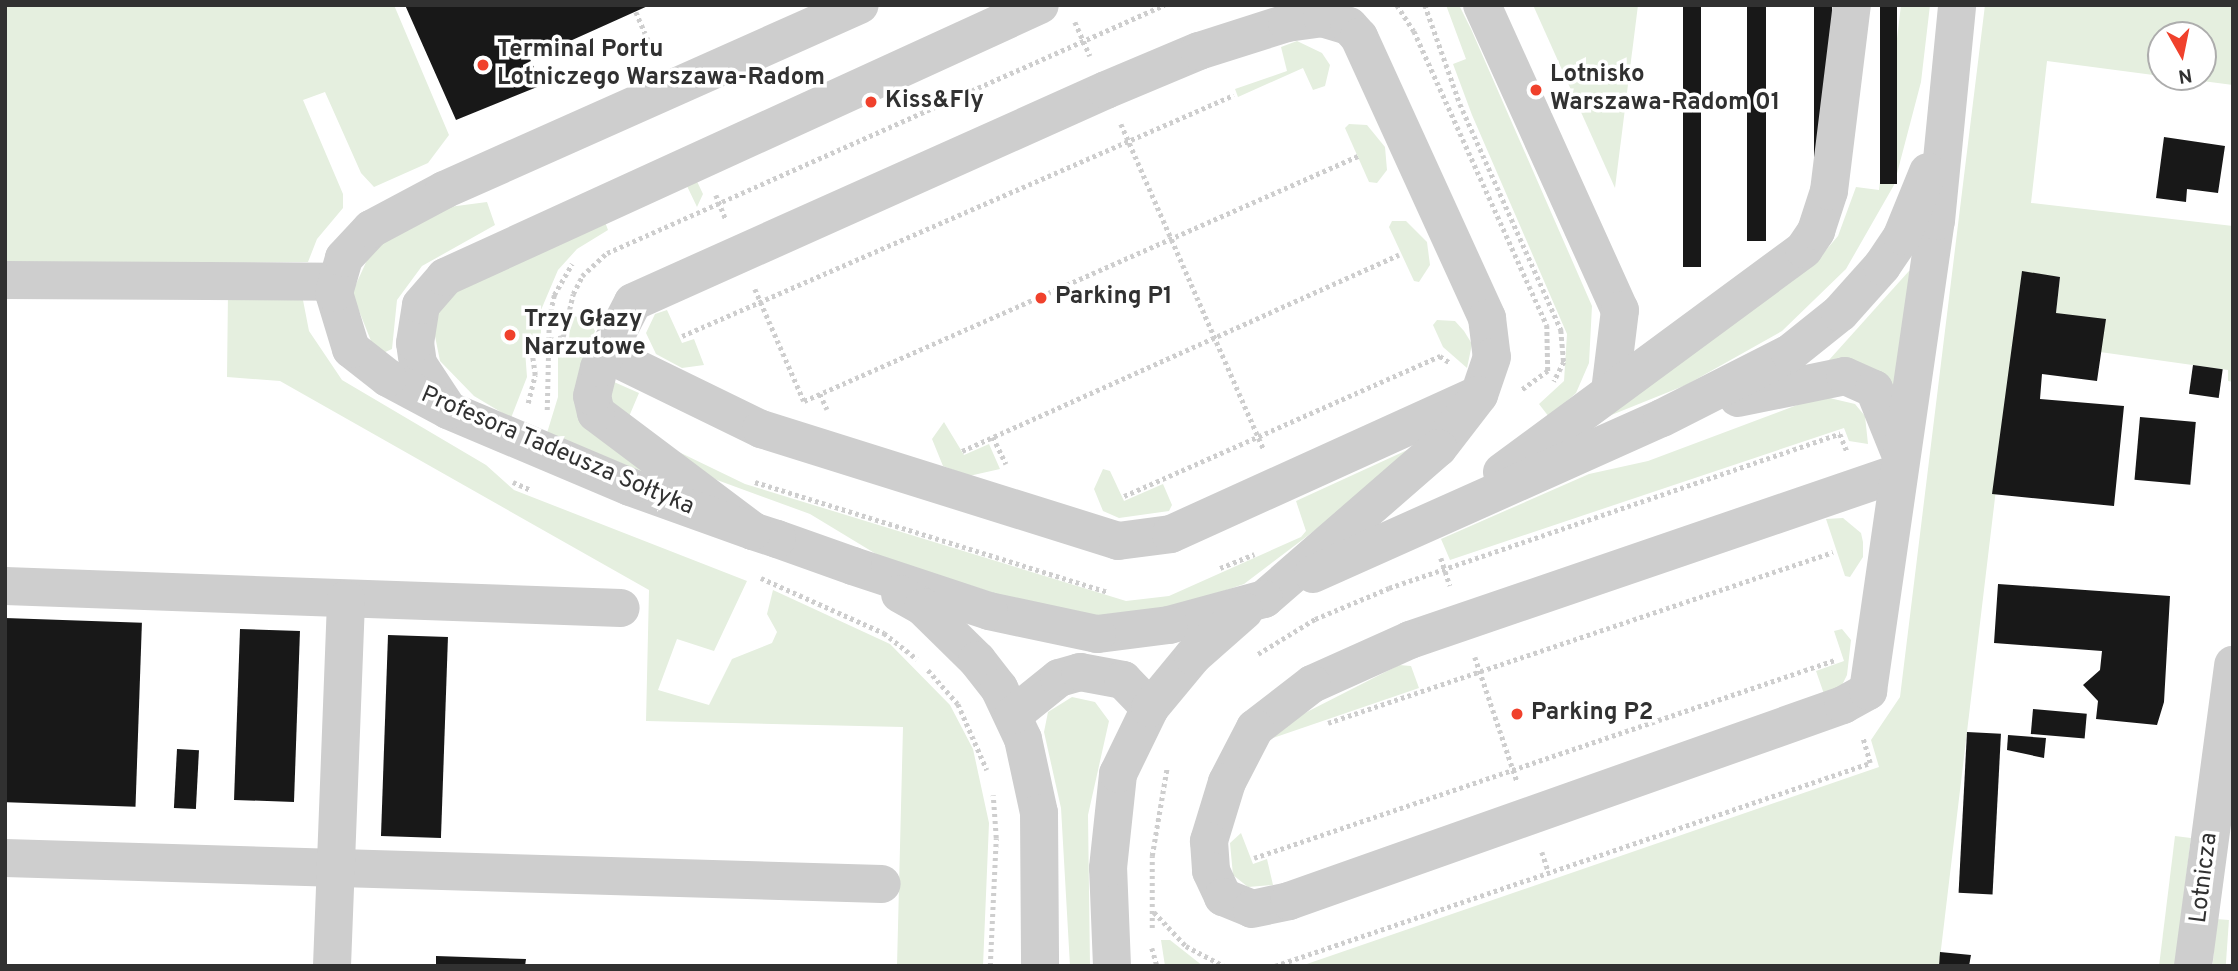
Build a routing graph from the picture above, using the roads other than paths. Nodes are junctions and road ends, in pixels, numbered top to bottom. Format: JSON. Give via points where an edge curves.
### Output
{"nodes":[{"id":1,"x":860,"y":5,"type":"edge"},
{"id":2,"x":1482,"y":5,"type":"edge"},
{"id":3,"x":1852,"y":5,"type":"edge"},
{"id":4,"x":1957,"y":5,"type":"edge"},
{"id":5,"x":1057,"y":11,"type":"edge"},
{"id":6,"x":1950,"y":96,"type":"junction"},
{"id":7,"x":5,"y":281,"type":"edge"},
{"id":8,"x":336,"y":282,"type":"junction"},
{"id":9,"x":606,"y":353,"type":"junction"},
{"id":10,"x":1494,"y":391,"type":"junction"},
{"id":11,"x":1610,"y":391,"type":"junction"},
{"id":12,"x":448,"y":410,"type":"junction"},
{"id":13,"x":1662,"y":418,"type":"junction"},
{"id":14,"x":1899,"y":465,"type":"junction"},
{"id":15,"x":1450,"y":510,"type":"junction"},
{"id":16,"x":753,"y":531,"type":"junction"},
{"id":17,"x":853,"y":566,"type":"junction"},
{"id":18,"x":5,"y":586,"type":"edge"},
{"id":19,"x":346,"y":598,"type":"junction"},
{"id":20,"x":1264,"y":598,"type":"junction"},
{"id":21,"x":621,"y":608,"type":"dead end"},
{"id":22,"x":2233,"y":665,"type":"edge"},
{"id":23,"x":1150,"y":708,"type":"junction"},
{"id":24,"x":1013,"y":715,"type":"junction"},
{"id":25,"x":5,"y":858,"type":"edge"},
{"id":26,"x":336,"y":868,"type":"junction"},
{"id":27,"x":882,"y":884,"type":"dead end"},
{"id":28,"x":1039,"y":914,"type":"junction"},
{"id":29,"x":332,"y":966,"type":"edge"},
{"id":30,"x":1029,"y":966,"type":"edge"},
{"id":31,"x":1040,"y":966,"type":"edge"},
{"id":32,"x":1052,"y":966,"type":"edge"},
{"id":33,"x":1112,"y":966,"type":"edge"},
{"id":34,"x":2193,"y":966,"type":"edge"}],
"edges":[{"from":1,"to":8,"type":"street","via":[[398,213],[358,239]]},
{"from":2,"to":11,"type":"street","via":[[1620,310]]},
{"from":3,"to":11,"type":"street","via":[[1829,191],[1816,231],[1784,267]]},
{"from":4,"to":6,"type":"street"},
{"from":5,"to":12,"type":"street","via":[[701,159],[466,266],[432,288],[421,305],[415,343],[418,364]]},
{"from":6,"to":13,"type":"street","via":[[1916,207],[1861,292],[1790,353]]},
{"from":6,"to":14,"type":"street"},
{"from":7,"to":8,"type":"street"},
{"from":8,"to":12,"type":"street","name":"Profesora Tadeusza Sołtyka","via":[[337,312],[351,349],[388,378]]},
{"from":9,"to":10,"type":"street","via":[[772,433],[1118,541],[1171,534]]},
{"from":9,"to":10,"type":"street","via":[[624,316],[642,295],[1199,51],[1287,23],[1322,18],[1349,26],[1365,46],[1487,318]]},
{"from":9,"to":16,"type":"street","via":[[592,396],[606,426]]},
{"from":10,"to":20,"type":"street","via":[[1427,459]]},
{"from":11,"to":15,"type":"street"},
{"from":12,"to":16,"type":"street","name":"Profesora Tadeusza Sołtyka","via":[[630,487]]},
{"from":13,"to":14,"type":"street","via":[[1826,376],[1845,376],[1874,389],[1884,402]]},
{"from":13,"to":15,"type":"street"},
{"from":14,"to":14,"type":"street","via":[[1871,686],[1862,696],[1289,901],[1252,909],[1223,897],[1211,871],[1209,841],[1227,782],[1255,728],[1312,684],[1410,640]]},
{"from":15,"to":20,"type":"street"},
{"from":16,"to":17,"type":"street","name":"Profesora Tadeusza Sołtyka"},
{"from":17,"to":20,"type":"street","name":"Profesora Tadeusza Sołtyka","via":[[989,611],[1097,634],[1169,625]]},
{"from":17,"to":24,"type":"street","name":"Profesora Tadeusza Sołtyka","via":[[923,607],[951,632],[977,660]]},
{"from":18,"to":19,"type":"street"},
{"from":19,"to":21,"type":"street"},
{"from":19,"to":26,"type":"street"},
{"from":20,"to":23,"type":"street","via":[[1212,637]]},
{"from":22,"to":34,"type":"street","name":"Lotnicza"},
{"from":23,"to":24,"type":"street","via":[[1123,680],[1080,672],[1059,678]]},
{"from":23,"to":33,"type":"street","via":[[1118,774],[1111,821]]},
{"from":24,"to":28,"type":"street","name":"Profesora Tadeusza Sołtyka","via":[[1039,813]]},
{"from":25,"to":26,"type":"street"},
{"from":26,"to":27,"type":"street"},
{"from":26,"to":29,"type":"street"},
{"from":28,"to":30,"type":"street","name":"Profesora Tadeusza Sołtyka"},
{"from":28,"to":31,"type":"street","name":"Profesora Tadeusza Sołtyka"},
{"from":28,"to":32,"type":"street","name":"Profesora Tadeusza Sołtyka"}]}
